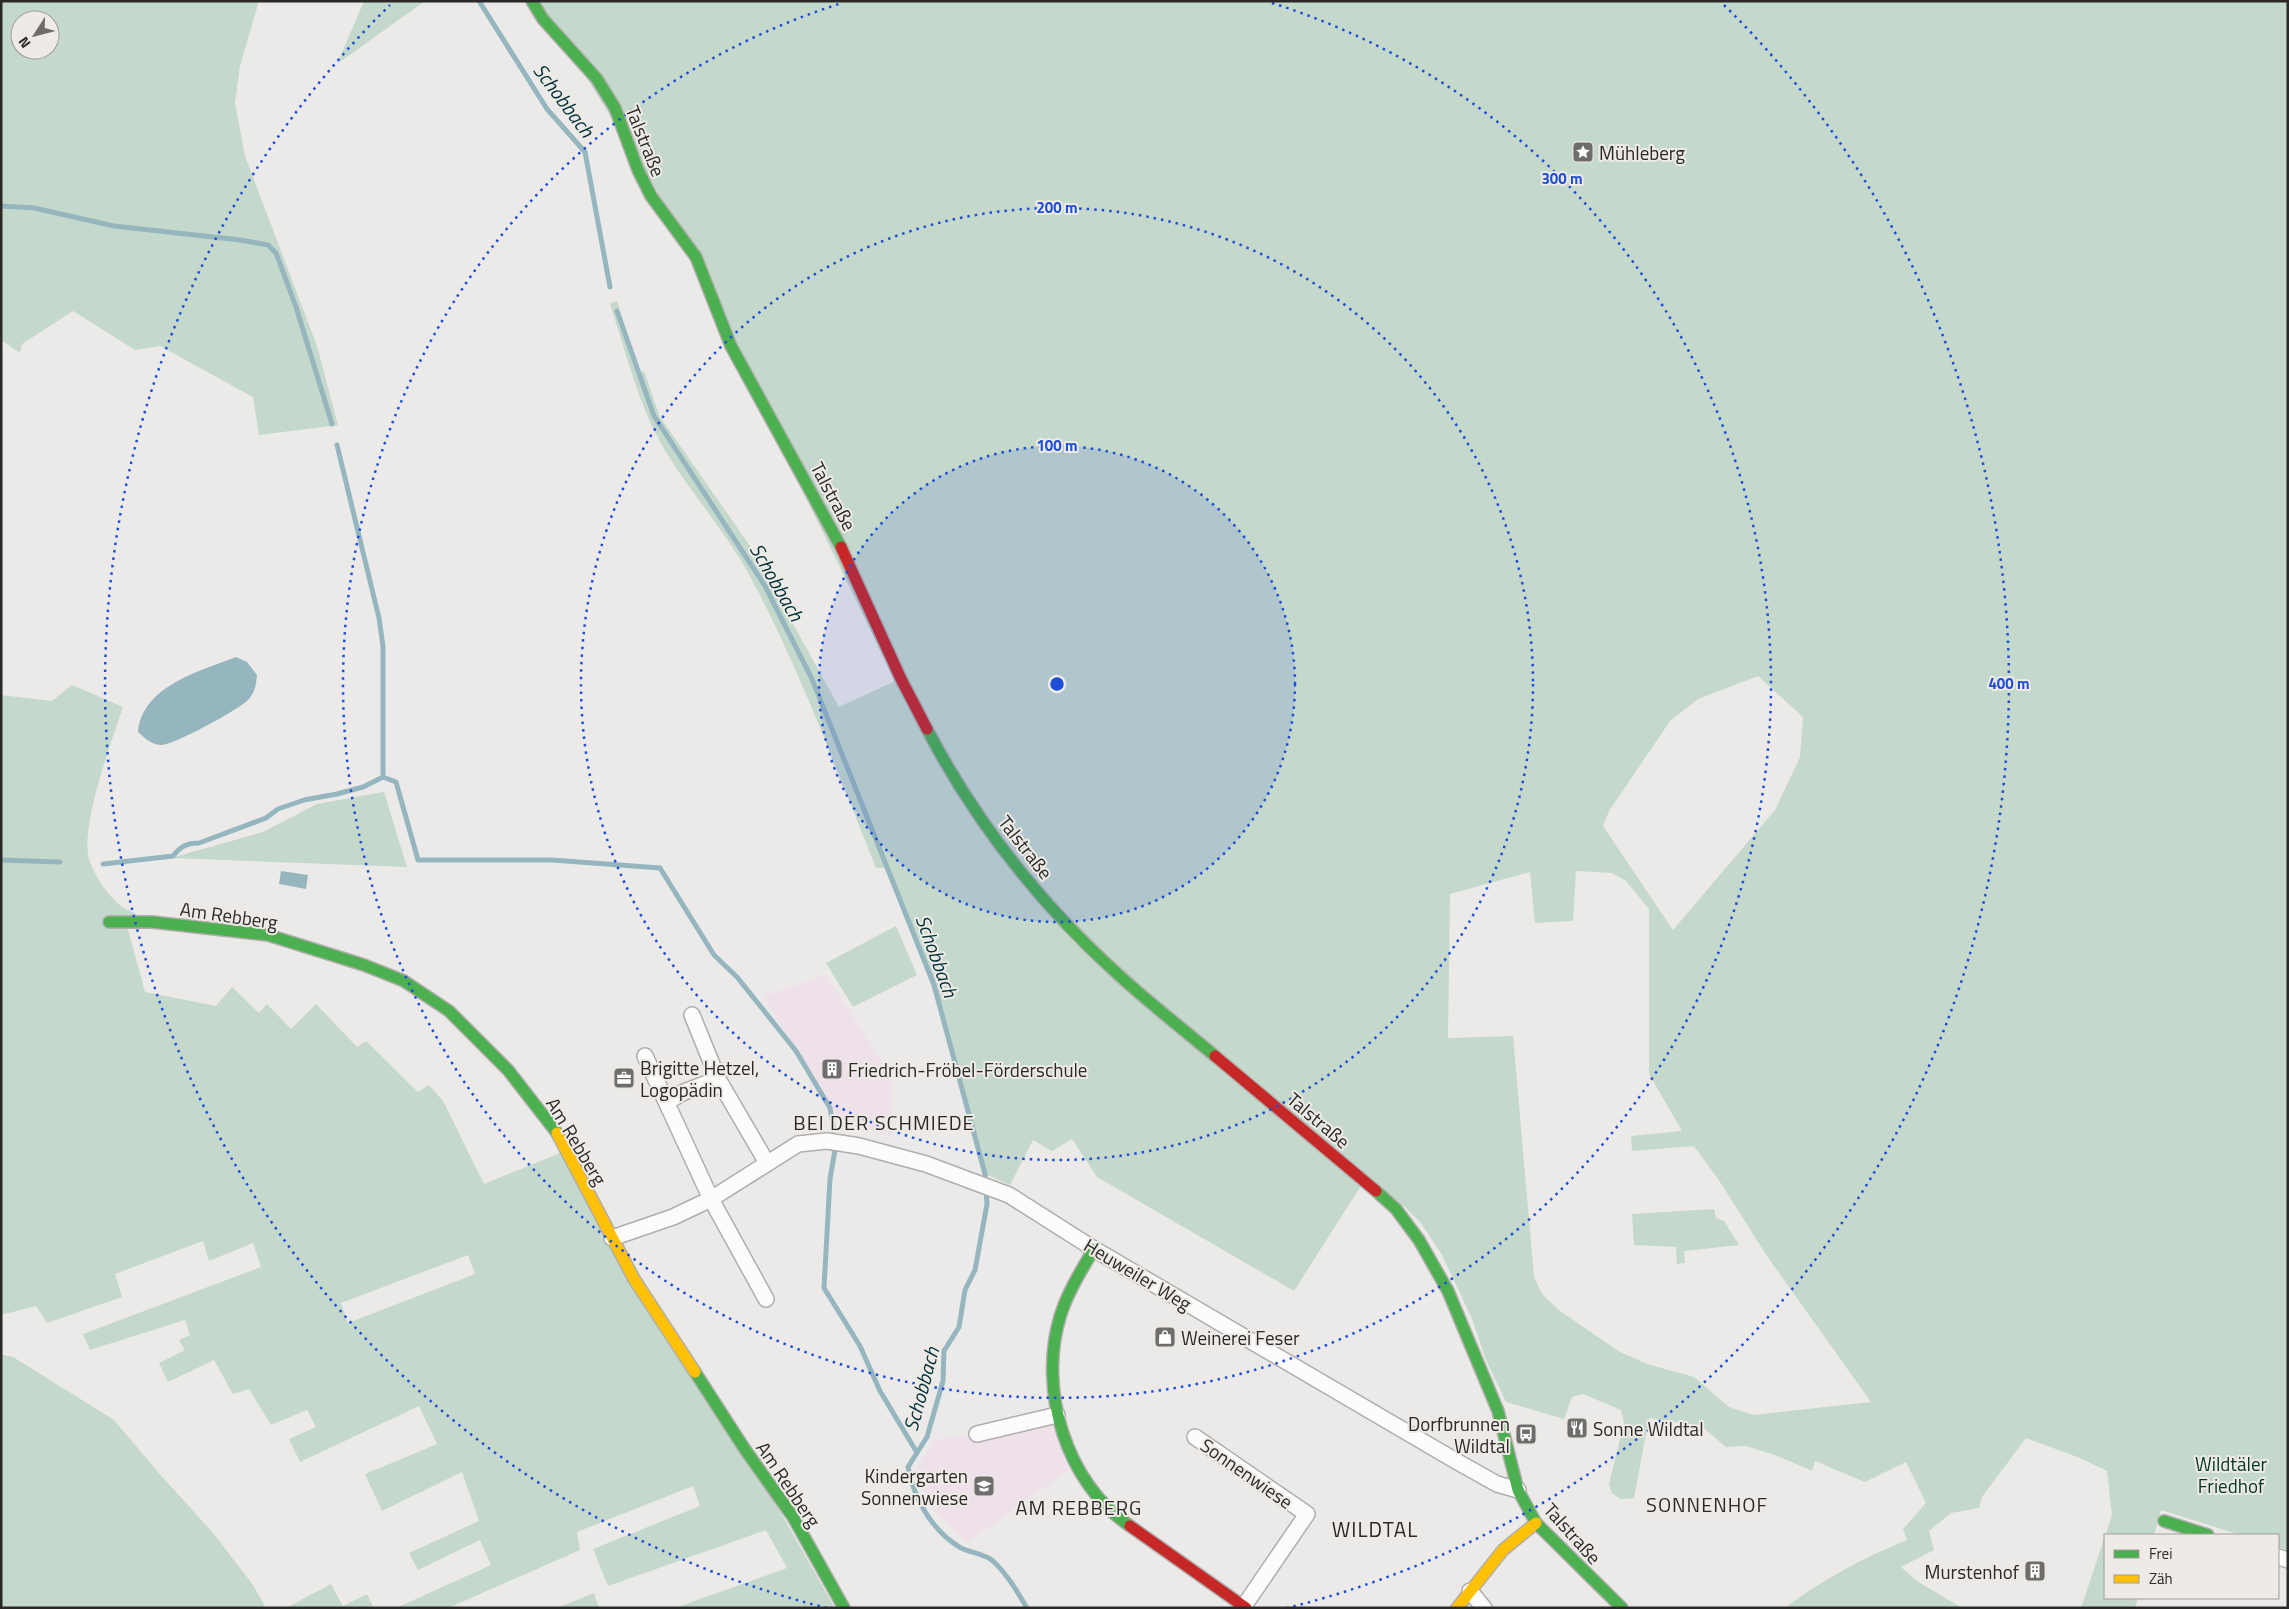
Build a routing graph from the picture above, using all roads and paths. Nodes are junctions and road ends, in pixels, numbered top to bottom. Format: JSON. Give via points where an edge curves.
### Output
{"nodes":[{"id":1,"x":532,"y":1,"type":"edge"},
{"id":2,"x":109,"y":922,"type":"dead end"},
{"id":3,"x":692,"y":1015,"type":"dead end"},
{"id":4,"x":645,"y":1056,"type":"dead end"},
{"id":5,"x":718,"y":1079,"type":"junction"},
{"id":6,"x":667,"y":1102,"type":"junction"},
{"id":7,"x":766,"y":1163,"type":"junction"},
{"id":8,"x":711,"y":1199,"type":"junction"},
{"id":9,"x":612,"y":1238,"type":"junction"},
{"id":10,"x":1094,"y":1249,"type":"junction"},
{"id":11,"x":766,"y":1299,"type":"dead end"},
{"id":12,"x":1057,"y":1416,"type":"junction"},
{"id":13,"x":977,"y":1434,"type":"dead end"},
{"id":14,"x":1195,"y":1437,"type":"dead end"},
{"id":15,"x":1518,"y":1490,"type":"junction"},
{"id":16,"x":2164,"y":1521,"type":"dead end"},
{"id":17,"x":1536,"y":1523,"type":"junction"},
{"id":18,"x":2205,"y":1534,"type":"edge"},
{"id":19,"x":1470,"y":1591,"type":"junction"},
{"id":20,"x":1245,"y":1607,"type":"edge"},
{"id":21,"x":844,"y":1608,"type":"edge"},
{"id":22,"x":1457,"y":1608,"type":"edge"},
{"id":23,"x":1484,"y":1608,"type":"edge"},
{"id":24,"x":1622,"y":1608,"type":"edge"}],
"edges":[{"from":1,"to":15,"type":"street","name":"Talstraße","via":[[543,19],[597,79],[615,108],[651,196],[696,257],[731,346],[846,555],[901,679],[969,802],[1011,859],[1064,921],[1122,978],[1396,1209],[1419,1240],[1448,1291],[1498,1411]]},
{"from":2,"to":9,"type":"street","name":"Am Rebberg","via":[[152,922],[268,935],[404,981],[449,1011],[508,1070],[541,1110],[570,1156]]},
{"from":3,"to":5,"type":"street"},
{"from":4,"to":6,"type":"street"},
{"from":5,"to":6,"type":"street"},
{"from":5,"to":7,"type":"street"},
{"from":6,"to":8,"type":"street"},
{"from":7,"to":8,"type":"street","name":"Heuweiler Weg"},
{"from":7,"to":10,"type":"street","name":"Heuweiler Weg","via":[[798,1144],[827,1141],[859,1146],[926,1164],[1009,1195]]},
{"from":8,"to":9,"type":"street","name":"Heuweiler Weg","via":[[673,1217]]},
{"from":8,"to":11,"type":"street"},
{"from":9,"to":21,"type":"street","name":"Am Rebberg","via":[[672,1338],[793,1517]]},
{"from":10,"to":12,"type":"street","name":"Sonnenwiese","via":[[1071,1290],[1057,1327],[1052,1370]]},
{"from":10,"to":15,"type":"street","name":"Heuweiler Weg","via":[[1456,1461],[1497,1484]]},
{"from":12,"to":13,"type":"street"},
{"from":12,"to":20,"type":"street","name":"Sonnenwiese","via":[[1063,1440],[1085,1479],[1108,1510],[1179,1564]]},
{"from":14,"to":20,"type":"street","name":"Sonnenwiese","via":[[1307,1514]]},
{"from":15,"to":17,"type":"street","name":"Talstraße"},
{"from":16,"to":18,"type":"street"},
{"from":17,"to":19,"type":"street","via":[[1523,1531]]},
{"from":17,"to":24,"type":"street","name":"Talstraße"},
{"from":19,"to":22,"type":"street"},
{"from":19,"to":23,"type":"street"}]}
